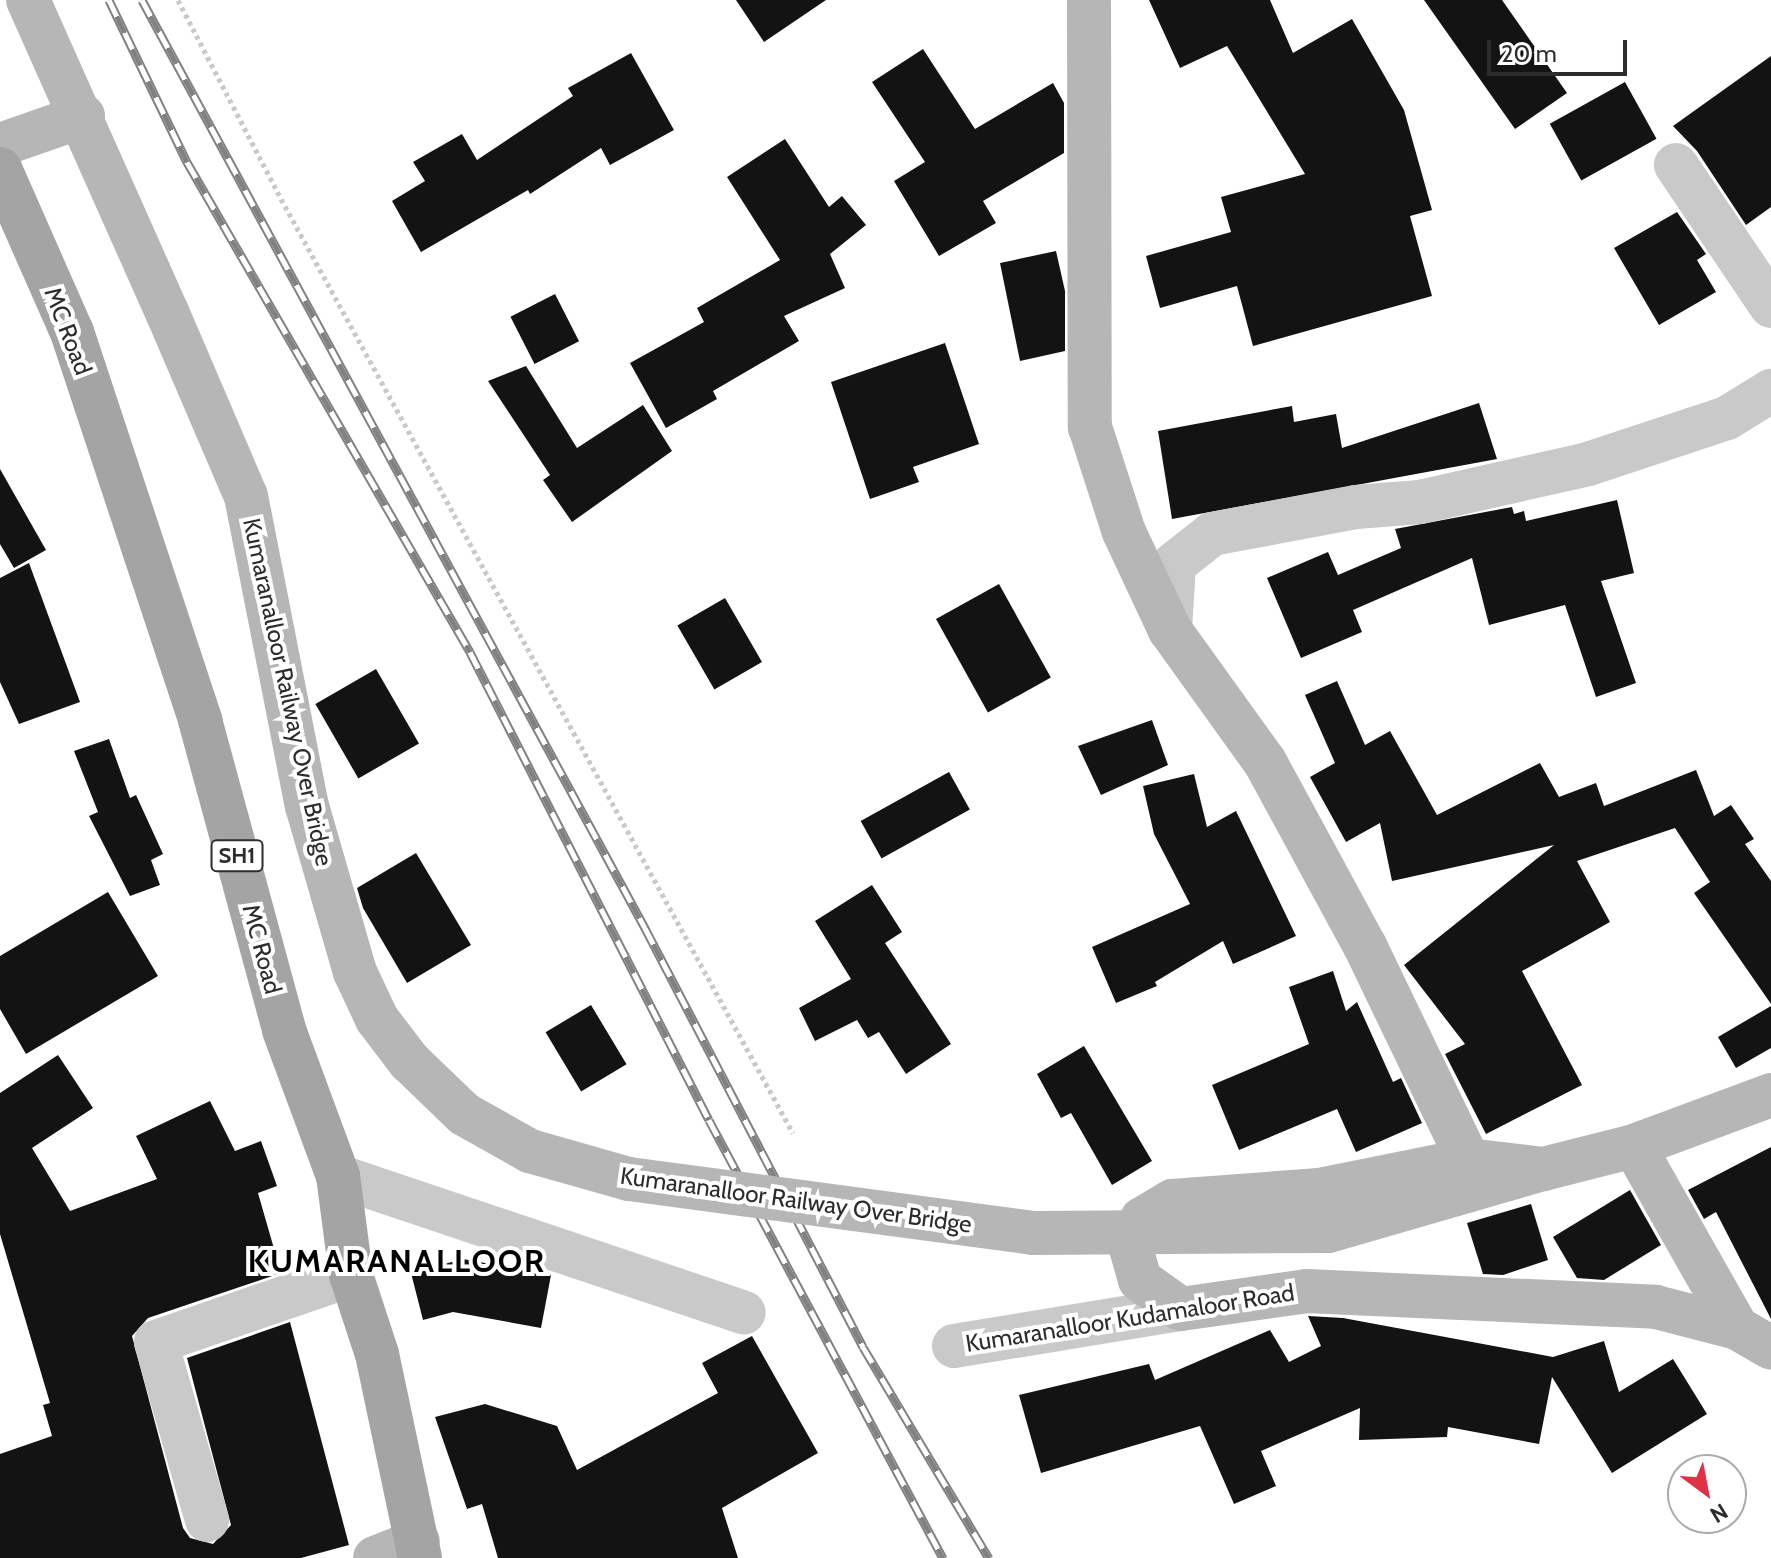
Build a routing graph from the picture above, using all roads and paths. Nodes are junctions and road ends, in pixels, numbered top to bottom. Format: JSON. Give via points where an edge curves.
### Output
{"nodes":[{"id":1,"x":28,"y":0,"type":"edge"},
{"id":2,"x":178,"y":0,"type":"edge"},
{"id":3,"x":1089,"y":0,"type":"edge"},
{"id":4,"x":0,"y":10,"type":"edge"},
{"id":5,"x":83,"y":116,"type":"junction"},
{"id":6,"x":0,"y":145,"type":"edge"},
{"id":7,"x":1676,"y":165,"type":"dead end"},
{"id":8,"x":0,"y":169,"type":"edge"},
{"id":9,"x":1771,"y":306,"type":"edge"},
{"id":10,"x":1771,"y":391,"type":"edge"},
{"id":11,"x":1170,"y":630,"type":"junction"},
{"id":12,"x":1771,"y":1095,"type":"edge"},
{"id":13,"x":793,"y":1133,"type":"dead end"},
{"id":14,"x":1634,"y":1146,"type":"junction"},
{"id":15,"x":1468,"y":1160,"type":"junction"},
{"id":16,"x":1543,"y":1169,"type":"junction"},
{"id":17,"x":338,"y":1176,"type":"junction"},
{"id":18,"x":351,"y":1275,"type":"junction"},
{"id":19,"x":1181,"y":1309,"type":"junction"},
{"id":20,"x":744,"y":1313,"type":"dead end"},
{"id":21,"x":1754,"y":1338,"type":"edge"},
{"id":22,"x":954,"y":1346,"type":"dead end"},
{"id":23,"x":207,"y":1520,"type":"dead end"},
{"id":24,"x":419,"y":1550,"type":"edge"},
{"id":25,"x":375,"y":1558,"type":"edge"}],
"edges":[{"from":1,"to":4,"type":"street"},
{"from":1,"to":5,"type":"street","name":"Kumaranalloor Railway Over Bridge"},
{"from":2,"to":13,"type":"path","via":[[285,206]]},
{"from":3,"to":11,"type":"street","via":[[1090,427],[1124,532]]},
{"from":5,"to":6,"type":"street"},
{"from":5,"to":16,"type":"street","name":"Kumaranalloor Railway Over Bridge","bridge":true,"via":[[246,496],[307,806],[355,972],[377,1019],[409,1061],[464,1114],[530,1151],[629,1179],[1034,1233],[1328,1231]]},
{"from":7,"to":9,"type":"street"},
{"from":8,"to":17,"type":"main road","name":"MC Road","number":"SH1","via":[[72,332],[200,720],[284,1030]]},
{"from":10,"to":11,"type":"street","via":[[1727,418],[1588,464],[1420,502],[1356,507],[1212,534],[1174,564]]},
{"from":11,"to":15,"type":"street","via":[[1265,762],[1365,946]]},
{"from":12,"to":14,"type":"street"},
{"from":14,"to":16,"type":"street"},
{"from":14,"to":21,"type":"street"},
{"from":15,"to":16,"type":"street"},
{"from":15,"to":19,"type":"street","via":[[1319,1190],[1172,1201],[1142,1219],[1130,1245],[1140,1280]]},
{"from":17,"to":18,"type":"main road","name":"MC Road","number":"SH1"},
{"from":17,"to":20,"type":"street"},
{"from":18,"to":23,"type":"street","via":[[156,1342]]},
{"from":18,"to":24,"type":"main road","name":"MC Road","number":"SH1","via":[[377,1354]]},
{"from":19,"to":21,"type":"street","name":"Kumaranalloor Kudamaloor Road","via":[[1307,1291],[1656,1307]]},
{"from":19,"to":22,"type":"street","name":"Kumaranalloor Kudamaloor Road"},
{"from":24,"to":25,"type":"street"}]}
